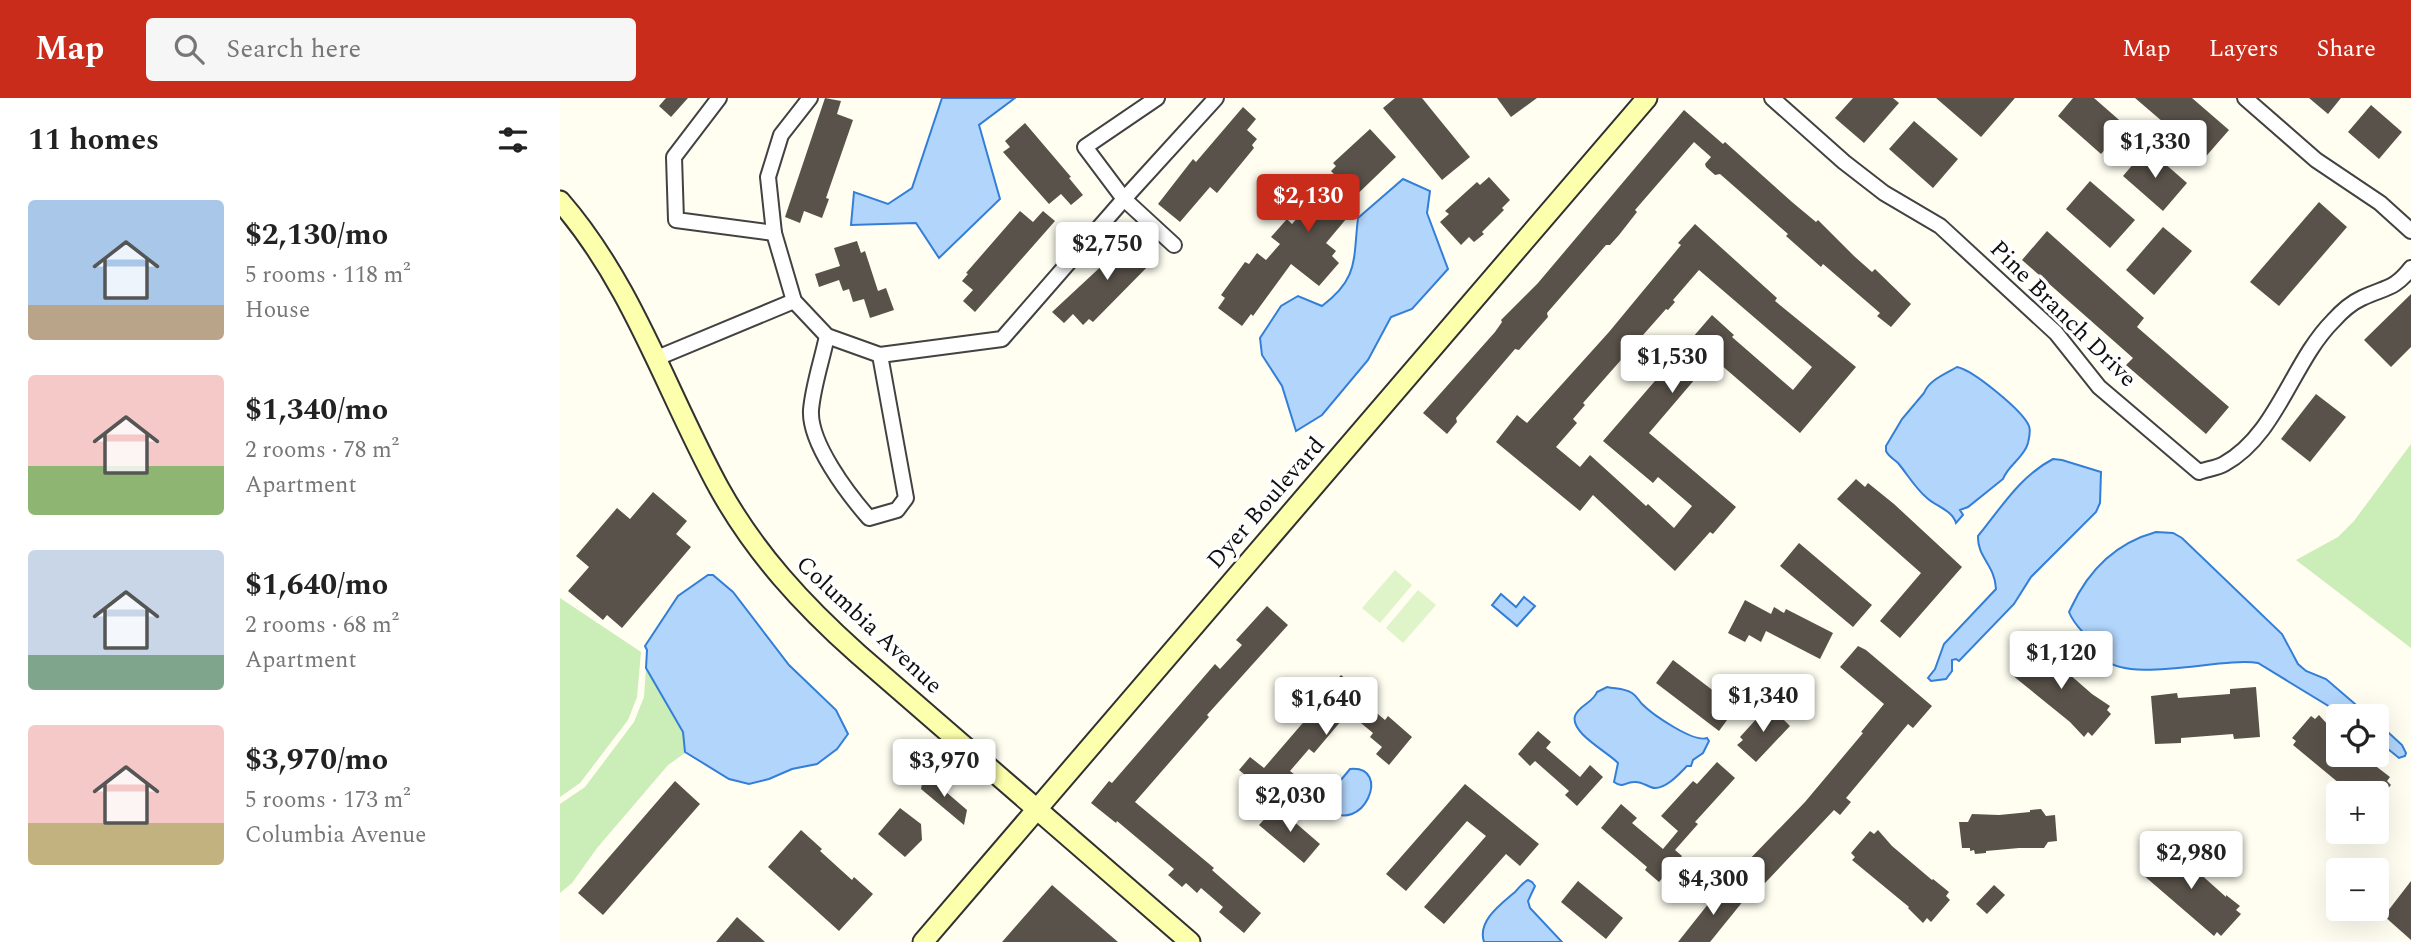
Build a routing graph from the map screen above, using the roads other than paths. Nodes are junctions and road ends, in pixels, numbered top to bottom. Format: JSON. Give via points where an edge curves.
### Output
{"nodes":[{"id":1,"x":719,"y":98,"type":"edge"},
{"id":2,"x":810,"y":98,"type":"edge"},
{"id":3,"x":1157,"y":98,"type":"edge"},
{"id":4,"x":1216,"y":98,"type":"edge"},
{"id":5,"x":1647,"y":98,"type":"edge"},
{"id":6,"x":1772,"y":98,"type":"edge"},
{"id":7,"x":2245,"y":98,"type":"edge"},
{"id":8,"x":1124,"y":199,"type":"junction"},
{"id":9,"x":560,"y":201,"type":"edge"},
{"id":10,"x":2411,"y":231,"type":"edge"},
{"id":11,"x":774,"y":233,"type":"junction"},
{"id":12,"x":1174,"y":244,"type":"dead end"},
{"id":13,"x":2411,"y":268,"type":"edge"},
{"id":14,"x":794,"y":301,"type":"junction"},
{"id":15,"x":827,"y":336,"type":"junction"},
{"id":16,"x":880,"y":355,"type":"junction"},
{"id":17,"x":657,"y":358,"type":"junction"},
{"id":18,"x":1038,"y":810,"type":"junction"},
{"id":19,"x":923,"y":942,"type":"edge"},
{"id":20,"x":1190,"y":942,"type":"edge"}],
"edges":[{"from":1,"to":11,"type":"street","via":[[674,157],[676,220]]},
{"from":2,"to":11,"type":"street","via":[[781,135],[768,177]]},
{"from":3,"to":8,"type":"street","via":[[1085,147]]},
{"from":4,"to":8,"type":"street"},
{"from":5,"to":18,"type":"main road","name":"Dyer Boulevard"},
{"from":6,"to":13,"type":"street","name":"Pine Branch Drive","via":[[1884,193],[1940,226],[2056,333],[2099,387],[2199,472],[2224,464],[2256,438],[2313,345],[2344,309],[2400,283]]},
{"from":7,"to":10,"type":"street","via":[[2316,160],[2380,203]]},
{"from":8,"to":12,"type":"street"},
{"from":8,"to":16,"type":"street","via":[[1002,339]]},
{"from":9,"to":17,"type":"main road","name":"Columbia Avenue","via":[[612,272]]},
{"from":11,"to":14,"type":"street"},
{"from":14,"to":15,"type":"street"},
{"from":14,"to":17,"type":"street"},
{"from":15,"to":16,"type":"street"},
{"from":15,"to":16,"type":"street","via":[[811,411],[814,433],[869,518],[897,510],[906,498]]},
{"from":17,"to":18,"type":"main road","name":"Columbia Avenue","via":[[720,489],[780,577],[839,638]]},
{"from":18,"to":19,"type":"main road","name":"Dyer Boulevard"},
{"from":18,"to":20,"type":"main road","name":"Columbia Avenue"}]}
